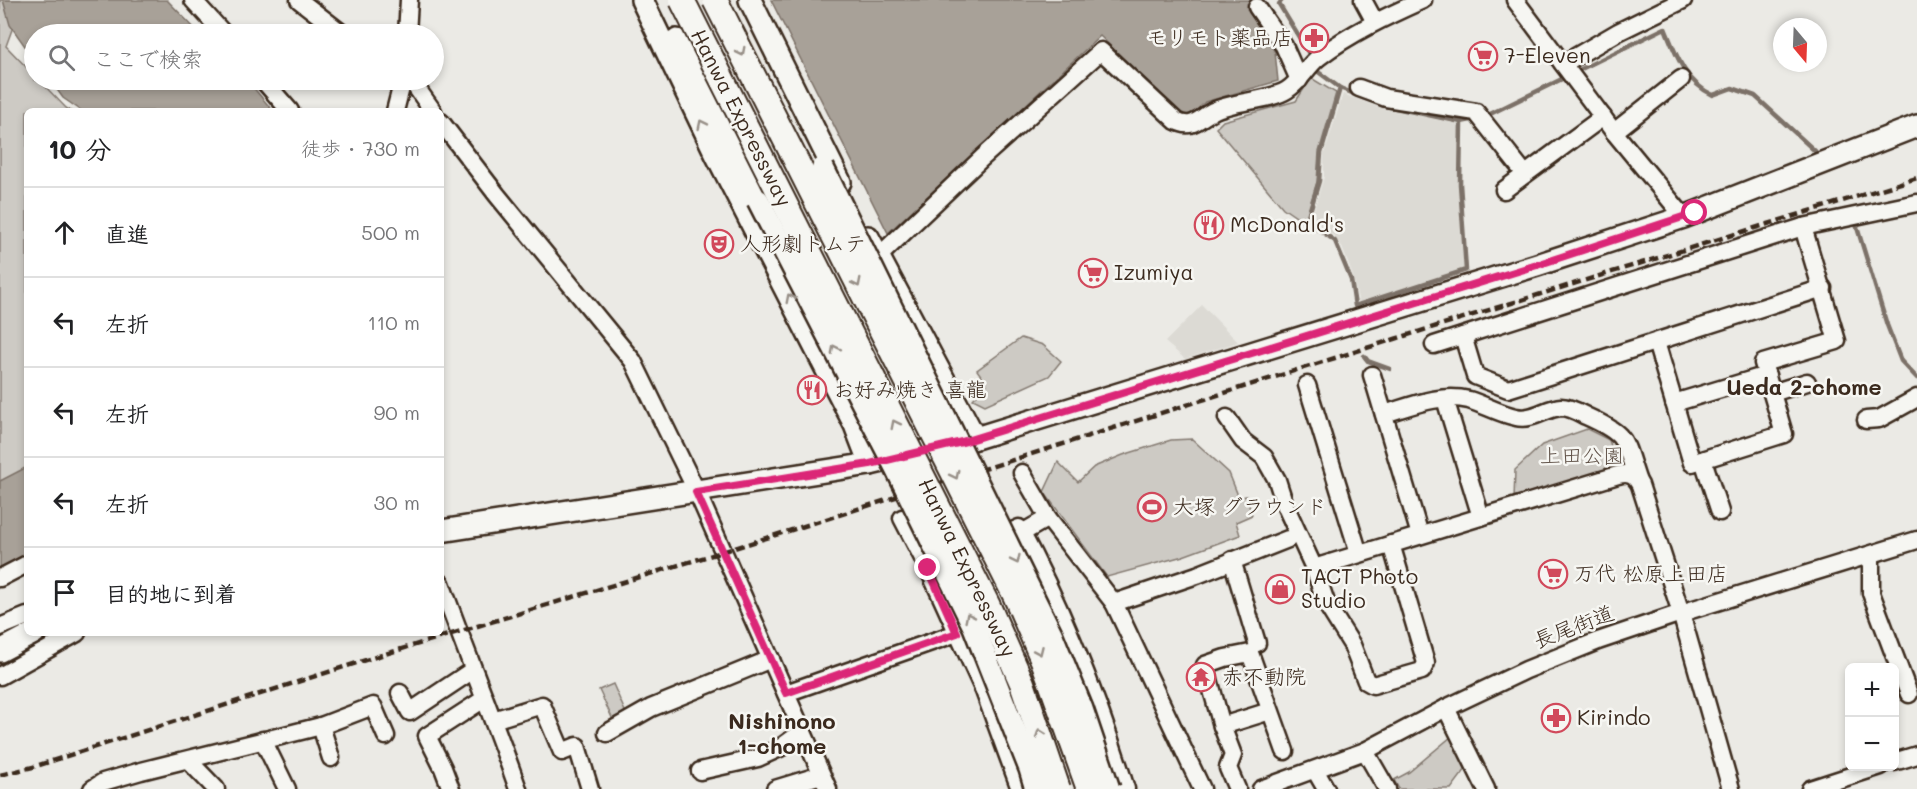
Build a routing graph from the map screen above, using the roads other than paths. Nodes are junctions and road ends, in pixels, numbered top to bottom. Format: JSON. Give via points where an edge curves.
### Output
{"nodes":[{"id":1,"x":193,"y":0,"type":"edge"},
{"id":2,"x":299,"y":0,"type":"edge"},
{"id":3,"x":409,"y":0,"type":"edge"},
{"id":4,"x":642,"y":0,"type":"edge"},
{"id":5,"x":656,"y":0,"type":"edge"},
{"id":6,"x":682,"y":0,"type":"edge"},
{"id":7,"x":715,"y":0,"type":"edge"},
{"id":8,"x":741,"y":0,"type":"edge"},
{"id":9,"x":750,"y":0,"type":"edge"},
{"id":10,"x":1363,"y":0,"type":"edge"},
{"id":11,"x":1423,"y":0,"type":"edge"},
{"id":12,"x":1515,"y":0,"type":"edge"},
{"id":13,"x":1683,"y":0,"type":"edge"},
{"id":14,"x":1257,"y":7,"type":"dead end"},
{"id":15,"x":1375,"y":22,"type":"junction"},
{"id":16,"x":215,"y":24,"type":"edge"},
{"id":17,"x":330,"y":24,"type":"edge"},
{"id":18,"x":408,"y":24,"type":"edge"},
{"id":19,"x":1564,"y":66,"type":"junction"},
{"id":20,"x":1681,"y":79,"type":"dead end"},
{"id":21,"x":1299,"y":80,"type":"junction"},
{"id":22,"x":1359,"y":88,"type":"dead end"},
{"id":23,"x":272,"y":90,"type":"edge"},
{"id":24,"x":400,"y":90,"type":"edge"},
{"id":25,"x":418,"y":90,"type":"edge"},
{"id":26,"x":287,"y":108,"type":"edge"},
{"id":27,"x":396,"y":108,"type":"edge"},
{"id":28,"x":431,"y":108,"type":"edge"},
{"id":29,"x":1603,"y":117,"type":"junction"},
{"id":30,"x":444,"y":126,"type":"edge"},
{"id":31,"x":1917,"y":126,"type":"edge"},
{"id":32,"x":1614,"y":132,"type":"junction"},
{"id":33,"x":1525,"y":174,"type":"junction"},
{"id":34,"x":1503,"y":190,"type":"dead end"},
{"id":35,"x":1917,"y":203,"type":"edge"},
{"id":36,"x":1684,"y":217,"type":"junction"},
{"id":37,"x":1803,"y":227,"type":"junction"},
{"id":38,"x":878,"y":257,"type":"junction"},
{"id":39,"x":1823,"y":288,"type":"junction"},
{"id":40,"x":1463,"y":336,"type":"junction"},
{"id":41,"x":1656,"y":342,"type":"junction"},
{"id":42,"x":1434,"y":345,"type":"dead end"},
{"id":43,"x":1372,"y":375,"type":"dead end"},
{"id":44,"x":1767,"y":375,"type":"junction"},
{"id":45,"x":1807,"y":382,"type":"dead end"},
{"id":46,"x":1307,"y":385,"type":"dead end"},
{"id":47,"x":1772,"y":393,"type":"junction"},
{"id":48,"x":1917,"y":398,"type":"edge"},
{"id":49,"x":1445,"y":399,"type":"junction"},
{"id":50,"x":1674,"y":403,"type":"junction"},
{"id":51,"x":1384,"y":414,"type":"junction"},
{"id":52,"x":1227,"y":418,"type":"dead end"},
{"id":53,"x":1866,"y":420,"type":"dead end"},
{"id":54,"x":975,"y":438,"type":"junction"},
{"id":55,"x":1703,"y":460,"type":"junction"},
{"id":56,"x":870,"y":464,"type":"junction"},
{"id":57,"x":1022,"y":474,"type":"dead end"},
{"id":58,"x":1637,"y":479,"type":"junction"},
{"id":59,"x":696,"y":492,"type":"junction"},
{"id":60,"x":1720,"y":512,"type":"dead end"},
{"id":61,"x":1481,"y":517,"type":"junction"},
{"id":62,"x":902,"y":518,"type":"dead end"},
{"id":63,"x":1048,"y":518,"type":"junction"},
{"id":64,"x":444,"y":531,"type":"edge"},
{"id":65,"x":1022,"y":533,"type":"junction"},
{"id":66,"x":1420,"y":535,"type":"junction"},
{"id":67,"x":1288,"y":539,"type":"dead end"},
{"id":68,"x":1917,"y":540,"type":"edge"},
{"id":69,"x":1391,"y":544,"type":"junction"},
{"id":70,"x":1359,"y":554,"type":"junction"},
{"id":71,"x":1871,"y":556,"type":"junction"},
{"id":72,"x":1232,"y":560,"type":"junction"},
{"id":73,"x":24,"y":566,"type":"edge"},
{"id":74,"x":928,"y":568,"type":"junction"},
{"id":75,"x":1314,"y":568,"type":"junction"},
{"id":76,"x":0,"y":578,"type":"edge"},
{"id":77,"x":444,"y":591,"type":"edge"},
{"id":78,"x":1114,"y":603,"type":"junction"},
{"id":79,"x":1681,"y":613,"type":"junction"},
{"id":80,"x":24,"y":617,"type":"edge"},
{"id":81,"x":0,"y":627,"type":"edge"},
{"id":82,"x":957,"y":633,"type":"junction"},
{"id":83,"x":28,"y":636,"type":"edge"},
{"id":84,"x":72,"y":636,"type":"edge"},
{"id":85,"x":1257,"y":643,"type":"dead end"},
{"id":86,"x":0,"y":651,"type":"edge"},
{"id":87,"x":771,"y":659,"type":"junction"},
{"id":88,"x":472,"y":669,"type":"junction"},
{"id":89,"x":0,"y":676,"type":"edge"},
{"id":90,"x":400,"y":693,"type":"dead end"},
{"id":91,"x":786,"y":693,"type":"junction"},
{"id":92,"x":1909,"y":694,"type":"dead end"},
{"id":93,"x":484,"y":699,"type":"junction"},
{"id":94,"x":1446,"y":708,"type":"junction"},
{"id":95,"x":1270,"y":711,"type":"junction"},
{"id":96,"x":493,"y":720,"type":"junction"},
{"id":97,"x":321,"y":726,"type":"junction"},
{"id":98,"x":1222,"y":726,"type":"junction"},
{"id":99,"x":803,"y":731,"type":"junction"},
{"id":100,"x":607,"y":733,"type":"dead end"},
{"id":101,"x":386,"y":736,"type":"dead end"},
{"id":102,"x":263,"y":740,"type":"junction"},
{"id":103,"x":1285,"y":751,"type":"dead end"},
{"id":104,"x":1365,"y":751,"type":"junction"},
{"id":105,"x":1917,"y":755,"type":"edge"},
{"id":106,"x":331,"y":758,"type":"dead end"},
{"id":107,"x":189,"y":760,"type":"junction"},
{"id":108,"x":1899,"y":760,"type":"edge"},
{"id":109,"x":1315,"y":770,"type":"junction"},
{"id":110,"x":700,"y":771,"type":"dead end"},
{"id":111,"x":1866,"y":771,"type":"edge"},
{"id":112,"x":824,"y":782,"type":"edge"},
{"id":113,"x":92,"y":789,"type":"edge"},
{"id":114,"x":216,"y":789,"type":"edge"},
{"id":115,"x":287,"y":789,"type":"edge"},
{"id":116,"x":451,"y":789,"type":"edge"},
{"id":117,"x":518,"y":789,"type":"edge"},
{"id":118,"x":590,"y":789,"type":"edge"},
{"id":119,"x":775,"y":789,"type":"edge"},
{"id":120,"x":1020,"y":789,"type":"edge"},
{"id":121,"x":1036,"y":789,"type":"edge"},
{"id":122,"x":1058,"y":789,"type":"edge"},
{"id":123,"x":1089,"y":789,"type":"edge"},
{"id":124,"x":1109,"y":789,"type":"edge"},
{"id":125,"x":1126,"y":789,"type":"edge"},
{"id":126,"x":1202,"y":789,"type":"edge"},
{"id":127,"x":1237,"y":789,"type":"edge"},
{"id":128,"x":1261,"y":789,"type":"edge"},
{"id":129,"x":1326,"y":789,"type":"edge"},
{"id":130,"x":1387,"y":789,"type":"edge"},
{"id":131,"x":1486,"y":789,"type":"edge"},
{"id":132,"x":1731,"y":789,"type":"edge"},
{"id":133,"x":1810,"y":789,"type":"edge"}],
"edges":[{"from":1,"to":16,"type":"street"},
{"from":2,"to":17,"type":"street"},
{"from":3,"to":18,"type":"street"},
{"from":56,"to":4,"type":"main road","one_way":true,"via":[[855,425]]},
{"from":121,"to":5,"type":"main road","one_way":true,"bridge":true,"via":[[974,627]]},
{"from":122,"to":6,"type":"highway","name":"Hanwa Expressway","one_way":true,"bridge":true,"via":[[1022,683],[988,606]]},
{"from":7,"to":123,"type":"highway","name":"Hanwa Expressway","one_way":true,"bridge":true,"via":[[1015,595]]},
{"from":8,"to":124,"type":"main road","one_way":true,"bridge":true,"via":[[1051,633]]},
{"from":9,"to":38,"type":"main road"},
{"from":10,"to":15,"type":"street"},
{"from":11,"to":15,"type":"street"},
{"from":12,"to":19,"type":"street"},
{"from":13,"to":19,"type":"street","via":[[1618,32]]},
{"from":14,"to":21,"type":"street","via":[[1284,46]]},
{"from":15,"to":21,"type":"street","via":[[1317,58]]},
{"from":19,"to":29,"type":"street"},
{"from":20,"to":32,"type":"street"},
{"from":21,"to":38,"type":"street","via":[[1286,91],[1212,111],[1194,124],[1181,124],[1101,51]]},
{"from":22,"to":33,"type":"street","via":[[1386,98],[1476,112]]},
{"from":23,"to":26,"type":"street"},
{"from":24,"to":27,"type":"street"},
{"from":25,"to":28,"type":"street"},
{"from":29,"to":32,"type":"street"},
{"from":29,"to":33,"type":"street"},
{"from":30,"to":59,"type":"street","via":[[633,361]]},
{"from":31,"to":36,"type":"main road"},
{"from":32,"to":36,"type":"street"},
{"from":33,"to":34,"type":"street"},
{"from":35,"to":37,"type":"street"},
{"from":36,"to":54,"type":"main road"},
{"from":37,"to":39,"type":"street"},
{"from":37,"to":40,"type":"street"},
{"from":38,"to":54,"type":"main road"},
{"from":39,"to":41,"type":"street"},
{"from":39,"to":44,"type":"street","via":[[1837,341],[1763,363]]},
{"from":40,"to":41,"type":"street","via":[[1475,376],[1508,389]]},
{"from":40,"to":42,"type":"street"},
{"from":41,"to":50,"type":"street"},
{"from":43,"to":51,"type":"street"},
{"from":44,"to":47,"type":"street"},
{"from":44,"to":50,"type":"street"},
{"from":45,"to":47,"type":"street"},
{"from":46,"to":70,"type":"street"},
{"from":47,"to":55,"type":"street","via":[[1784,434]]},
{"from":48,"to":53,"type":"street","via":[[1880,419]]},
{"from":49,"to":51,"type":"street"},
{"from":49,"to":58,"type":"street","via":[[1470,400],[1523,418],[1569,408],[1622,436]]},
{"from":49,"to":61,"type":"street"},
{"from":50,"to":55,"type":"street","via":[[1692,463]]},
{"from":51,"to":66,"type":"street"},
{"from":52,"to":75,"type":"street","via":[[1243,441],[1264,456]]},
{"from":54,"to":56,"type":"main road"},
{"from":55,"to":60,"type":"street"},
{"from":56,"to":59,"type":"main road"},
{"from":57,"to":63,"type":"street"},
{"from":58,"to":61,"type":"street","via":[[1624,474]]},
{"from":58,"to":79,"type":"street"},
{"from":59,"to":64,"type":"main road"},
{"from":59,"to":87,"type":"street"},
{"from":61,"to":66,"type":"street"},
{"from":62,"to":74,"type":"street"},
{"from":63,"to":65,"type":"street"},
{"from":63,"to":78,"type":"street"},
{"from":65,"to":74,"type":"street","via":[[1019,528]]},
{"from":65,"to":125,"type":"street","via":[[1066,625]]},
{"from":66,"to":69,"type":"street"},
{"from":67,"to":72,"type":"street"},
{"from":68,"to":71,"type":"street","name":"長尾街道"},
{"from":69,"to":70,"type":"street"},
{"from":69,"to":75,"type":"street","via":[[1426,663],[1422,671],[1373,685],[1366,681],[1352,645],[1327,605]]},
{"from":70,"to":75,"type":"street"},
{"from":71,"to":79,"type":"street","name":"長尾街道"},
{"from":71,"to":92,"type":"street","via":[[1871,593]]},
{"from":72,"to":78,"type":"street"},
{"from":72,"to":85,"type":"street"},
{"from":73,"to":76,"type":"street"},
{"from":74,"to":82,"type":"street"},
{"from":77,"to":88,"type":"street"},
{"from":78,"to":126,"type":"street"},
{"from":79,"to":94,"type":"street","name":"長尾街道","via":[[1536,666]]},
{"from":79,"to":132,"type":"street"},
{"from":80,"to":81,"type":"street"},
{"from":82,"to":91,"type":"street"},
{"from":82,"to":120,"type":"street","via":[[984,691]]},
{"from":83,"to":86,"type":"main road"},
{"from":84,"to":89,"type":"street"},
{"from":87,"to":91,"type":"street"},
{"from":87,"to":100,"type":"street","via":[[651,708]]},
{"from":88,"to":90,"type":"street","via":[[410,712]]},
{"from":88,"to":93,"type":"street"},
{"from":91,"to":99,"type":"street"},
{"from":93,"to":96,"type":"street"},
{"from":93,"to":116,"type":"street","via":[[427,736]]},
{"from":94,"to":104,"type":"street","name":"長尾街道"},
{"from":94,"to":131,"type":"street"},
{"from":95,"to":98,"type":"street"},
{"from":95,"to":98,"type":"street","via":[[1250,653],[1225,658],[1205,665]]},
{"from":95,"to":103,"type":"street"},
{"from":96,"to":117,"type":"street"},
{"from":96,"to":118,"type":"street","via":[[542,705],[562,752],[577,747]]},
{"from":97,"to":101,"type":"street","via":[[373,706]]},
{"from":97,"to":102,"type":"street"},
{"from":97,"to":106,"type":"street"},
{"from":98,"to":127,"type":"street","via":[[1233,755],[1228,768]]},
{"from":99,"to":110,"type":"street","via":[[758,758]]},
{"from":99,"to":112,"type":"street"},
{"from":102,"to":107,"type":"street"},
{"from":102,"to":115,"type":"street"},
{"from":104,"to":109,"type":"street","name":"長尾街道"},
{"from":104,"to":130,"type":"street"},
{"from":105,"to":108,"type":"street"},
{"from":107,"to":113,"type":"street","via":[[103,782]]},
{"from":107,"to":114,"type":"street"},
{"from":109,"to":128,"type":"street","name":"長尾街道"},
{"from":109,"to":129,"type":"street"},
{"from":111,"to":133,"type":"street"},
{"from":112,"to":119,"type":"street"}]}
